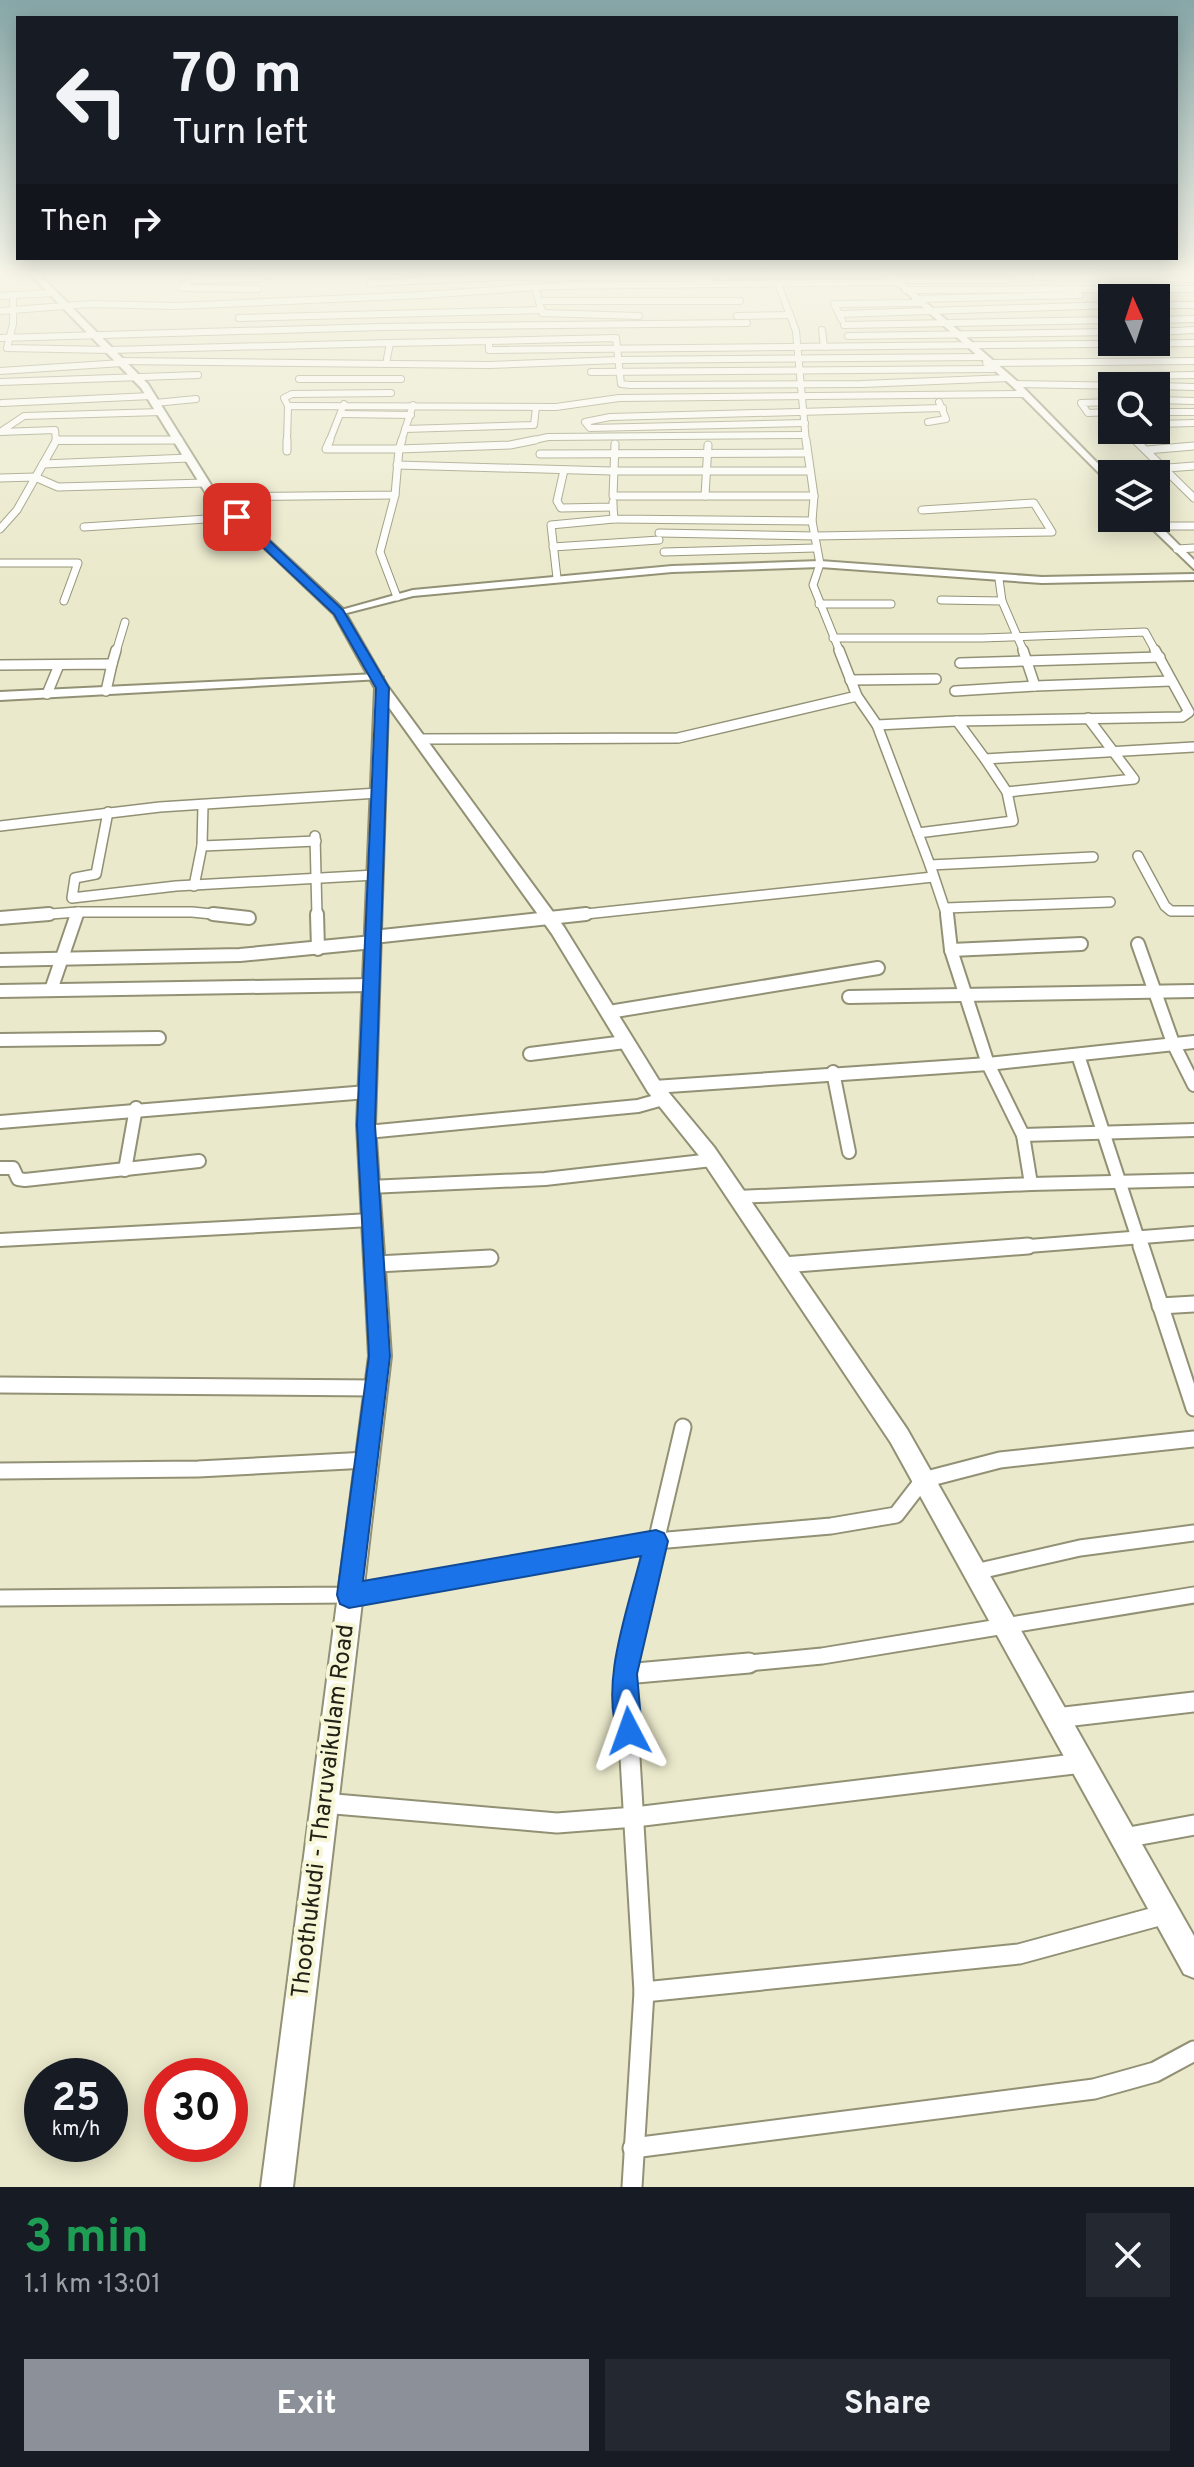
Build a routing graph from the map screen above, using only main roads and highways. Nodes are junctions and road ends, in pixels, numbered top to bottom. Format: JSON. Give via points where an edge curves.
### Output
{"nodes":[{"id":1,"x":133,"y":375,"type":"edge"},
{"id":2,"x":380,"y":683,"type":"junction"},
{"id":3,"x":1194,"y":1964,"type":"edge"},
{"id":4,"x":277,"y":2187,"type":"edge"}],
"edges":[{"from":1,"to":2,"type":"main road","via":[[210,490],[339,612]]},
{"from":2,"to":3,"type":"main road","via":[[549,920],[659,1093],[712,1160],[899,1436]]},
{"from":2,"to":4,"type":"main road","name":"Thoothukudi - Tharuvaikulam Road","via":[[367,1092],[380,1356]]}]}
